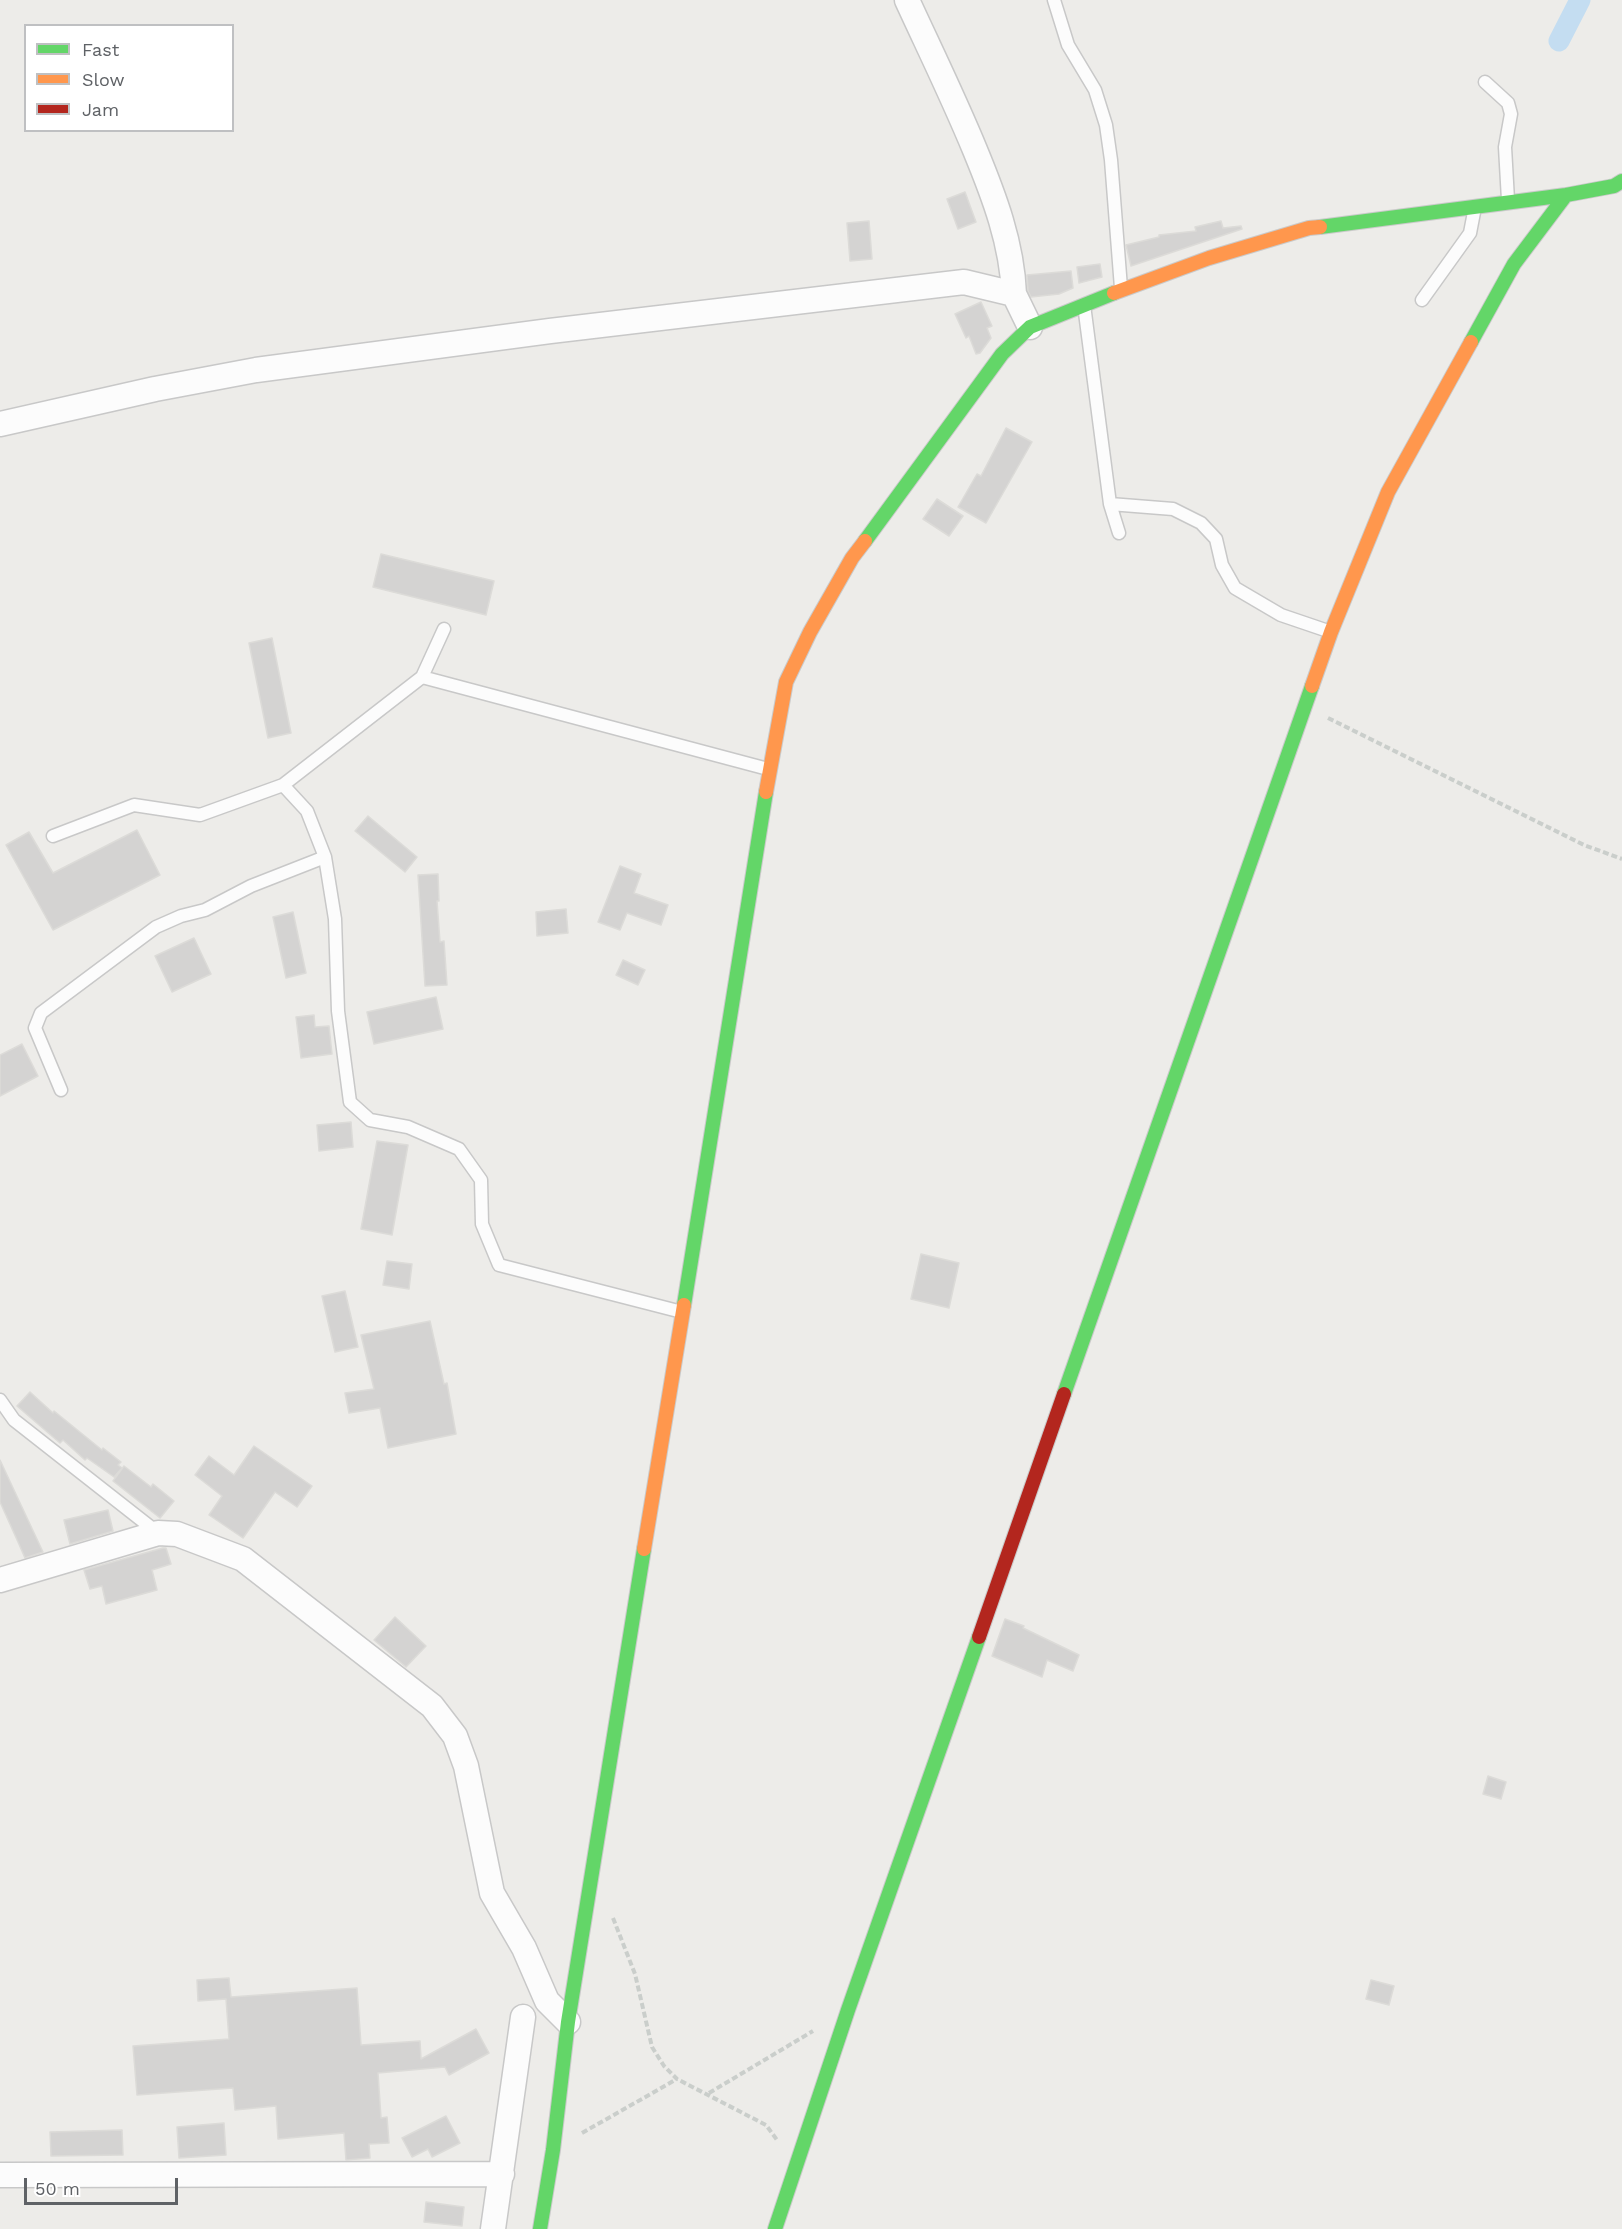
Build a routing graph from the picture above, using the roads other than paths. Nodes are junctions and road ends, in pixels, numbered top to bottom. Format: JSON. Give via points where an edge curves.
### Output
{"nodes":[{"id":1,"x":907,"y":0,"type":"edge"},
{"id":2,"x":1054,"y":0,"type":"edge"},
{"id":3,"x":1485,"y":82,"type":"dead end"},
{"id":4,"x":1622,"y":181,"type":"edge"},
{"id":5,"x":1566,"y":195,"type":"junction"},
{"id":6,"x":1508,"y":201,"type":"junction"},
{"id":7,"x":1475,"y":206,"type":"junction"},
{"id":8,"x":1012,"y":276,"type":"junction"},
{"id":9,"x":1121,"y":289,"type":"junction"},
{"id":10,"x":1422,"y":300,"type":"dead end"},
{"id":11,"x":1084,"y":304,"type":"junction"},
{"id":12,"x":1030,"y":327,"type":"junction"},
{"id":13,"x":0,"y":424,"type":"edge"},
{"id":14,"x":1110,"y":504,"type":"junction"},
{"id":15,"x":1119,"y":533,"type":"dead end"},
{"id":16,"x":444,"y":629,"type":"dead end"},
{"id":17,"x":1331,"y":632,"type":"junction"},
{"id":18,"x":422,"y":676,"type":"junction"},
{"id":19,"x":770,"y":769,"type":"junction"},
{"id":20,"x":283,"y":785,"type":"junction"},
{"id":21,"x":53,"y":836,"type":"dead end"},
{"id":22,"x":325,"y":857,"type":"junction"},
{"id":23,"x":61,"y":1090,"type":"dead end"},
{"id":24,"x":683,"y":1312,"type":"junction"},
{"id":25,"x":0,"y":1400,"type":"edge"},
{"id":26,"x":0,"y":1416,"type":"edge"},
{"id":27,"x":14,"y":1420,"type":"junction"},
{"id":28,"x":158,"y":1533,"type":"junction"},
{"id":29,"x":0,"y":1580,"type":"edge"},
{"id":30,"x":523,"y":2017,"type":"dead end"},
{"id":31,"x":568,"y":2022,"type":"junction"},
{"id":32,"x":502,"y":2174,"type":"junction"},
{"id":33,"x":0,"y":2175,"type":"edge"},
{"id":34,"x":493,"y":2229,"type":"edge"},
{"id":35,"x":540,"y":2229,"type":"edge"},
{"id":36,"x":775,"y":2229,"type":"edge"}],
"edges":[{"from":1,"to":8,"type":"street","via":[[996,201]]},
{"from":2,"to":9,"type":"lane","via":[[1068,45],[1095,90],[1106,125]]},
{"from":3,"to":6,"type":"lane","via":[[1508,103],[1511,114],[1505,147]]},
{"from":4,"to":5,"type":"street"},
{"from":5,"to":6,"type":"street"},
{"from":5,"to":17,"type":"street","via":[[1514,264],[1388,492]]},
{"from":6,"to":7,"type":"street"},
{"from":7,"to":9,"type":"street","via":[[1309,228]]},
{"from":7,"to":10,"type":"lane","via":[[1470,233]]},
{"from":8,"to":12,"type":"street"},
{"from":8,"to":13,"type":"street","via":[[256,370]]},
{"from":9,"to":11,"type":"street"},
{"from":11,"to":12,"type":"street"},
{"from":11,"to":14,"type":"lane"},
{"from":12,"to":19,"type":"street","via":[[1002,354],[852,558],[786,682]]},
{"from":14,"to":15,"type":"lane"},
{"from":14,"to":17,"type":"lane","via":[[1173,509],[1201,523],[1216,539],[1222,565],[1235,588],[1281,615]]},
{"from":16,"to":18,"type":"lane"},
{"from":17,"to":36,"type":"street","via":[[856,1987]]},
{"from":18,"to":19,"type":"lane"},
{"from":18,"to":20,"type":"lane"},
{"from":19,"to":24,"type":"street"},
{"from":20,"to":21,"type":"lane","via":[[200,815],[134,805]]},
{"from":20,"to":22,"type":"lane","via":[[307,811]]},
{"from":22,"to":23,"type":"lane","via":[[251,886],[205,910],[156,927],[41,1013],[35,1028]]},
{"from":22,"to":24,"type":"lane","via":[[335,919],[338,1011],[350,1102],[370,1120],[408,1127],[459,1149],[481,1180],[482,1224],[499,1265]]},
{"from":24,"to":31,"type":"street"},
{"from":25,"to":27,"type":"lane"},
{"from":26,"to":27,"type":"lane"},
{"from":27,"to":28,"type":"lane"},
{"from":28,"to":29,"type":"street"},
{"from":28,"to":31,"type":"street","via":[[177,1534],[243,1559],[432,1706],[455,1736],[466,1766],[492,1893],[524,1948],[547,2001]]},
{"from":30,"to":32,"type":"street"},
{"from":31,"to":35,"type":"street"},
{"from":32,"to":33,"type":"street"},
{"from":32,"to":34,"type":"street"}]}
